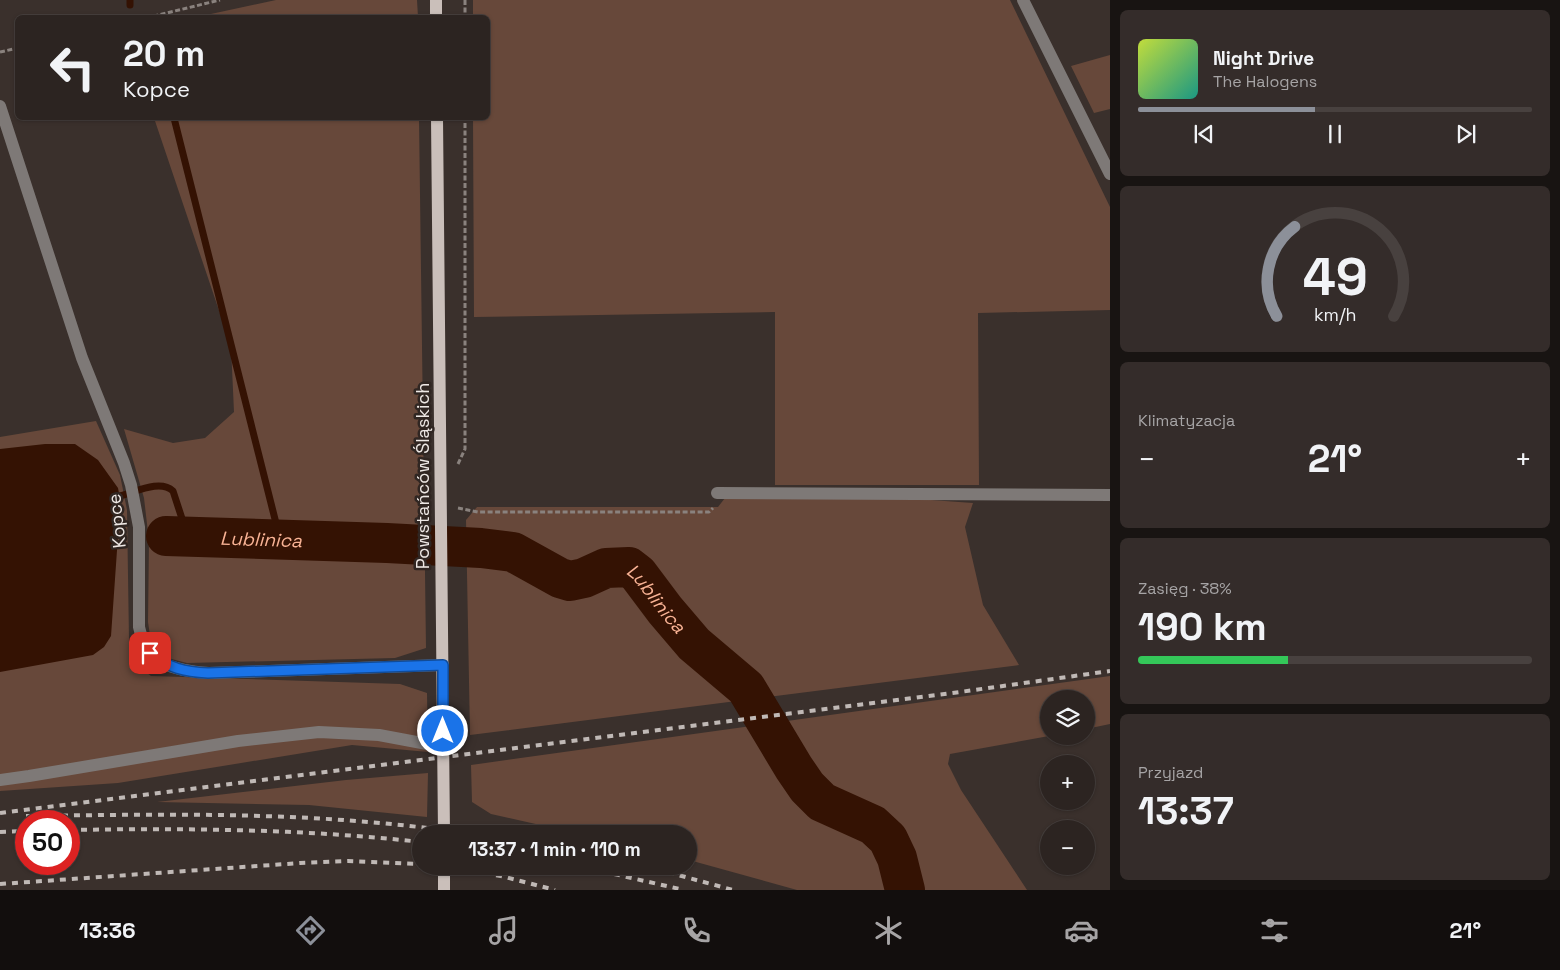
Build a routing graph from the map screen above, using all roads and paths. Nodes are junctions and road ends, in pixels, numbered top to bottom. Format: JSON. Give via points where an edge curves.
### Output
{"nodes":[{"id":1,"x":220,"y":0,"type":"edge"},
{"id":2,"x":436,"y":0,"type":"edge"},
{"id":3,"x":465,"y":0,"type":"edge"},
{"id":4,"x":1023,"y":0,"type":"edge"},
{"id":5,"x":158,"y":15,"type":"edge"},
{"id":6,"x":436,"y":15,"type":"edge"},
{"id":7,"x":465,"y":15,"type":"edge"},
{"id":8,"x":15,"y":49,"type":"edge"},
{"id":9,"x":0,"y":52,"type":"edge"},
{"id":10,"x":0,"y":106,"type":"edge"},
{"id":11,"x":437,"y":120,"type":"edge"},
{"id":12,"x":465,"y":120,"type":"edge"},
{"id":13,"x":1110,"y":174,"type":"edge"},
{"id":14,"x":458,"y":465,"type":"dead end"},
{"id":15,"x":717,"y":493,"type":"joint"},
{"id":16,"x":1110,"y":495,"type":"edge"},
{"id":17,"x":454,"y":514,"type":"dead end"},
{"id":18,"x":443,"y":665,"type":"junction"},
{"id":19,"x":443,"y":747,"type":"junction"},
{"id":20,"x":0,"y":780,"type":"edge"},
{"id":21,"x":444,"y":825,"type":"edge"},
{"id":22,"x":444,"y":875,"type":"edge"},
{"id":23,"x":444,"y":890,"type":"edge"}],
"edges":[{"from":1,"to":5,"type":"path"},
{"from":2,"to":6,"type":"main road"},
{"from":3,"to":7,"type":"path"},
{"from":4,"to":13,"type":"street"},
{"from":8,"to":9,"type":"path"},
{"from":10,"to":18,"type":"street","name":"Kopce","via":[[82,358],[131,484],[138,527],[139,627],[150,653],[171,667],[208,673]]},
{"from":11,"to":18,"type":"main road","name":"Powstańców Śląskich"},
{"from":12,"to":14,"type":"path","via":[[465,449]]},
{"from":15,"to":16,"type":"street"},
{"from":15,"to":17,"type":"path","via":[[709,512],[478,512],[454,507]]},
{"from":18,"to":19,"type":"main road","name":"Powstańców Śląskich"},
{"from":19,"to":20,"type":"street","via":[[379,735],[320,732],[238,741]]},
{"from":19,"to":21,"type":"main road","name":"Powstańców Śląskich"},
{"from":22,"to":23,"type":"main road"}]}
